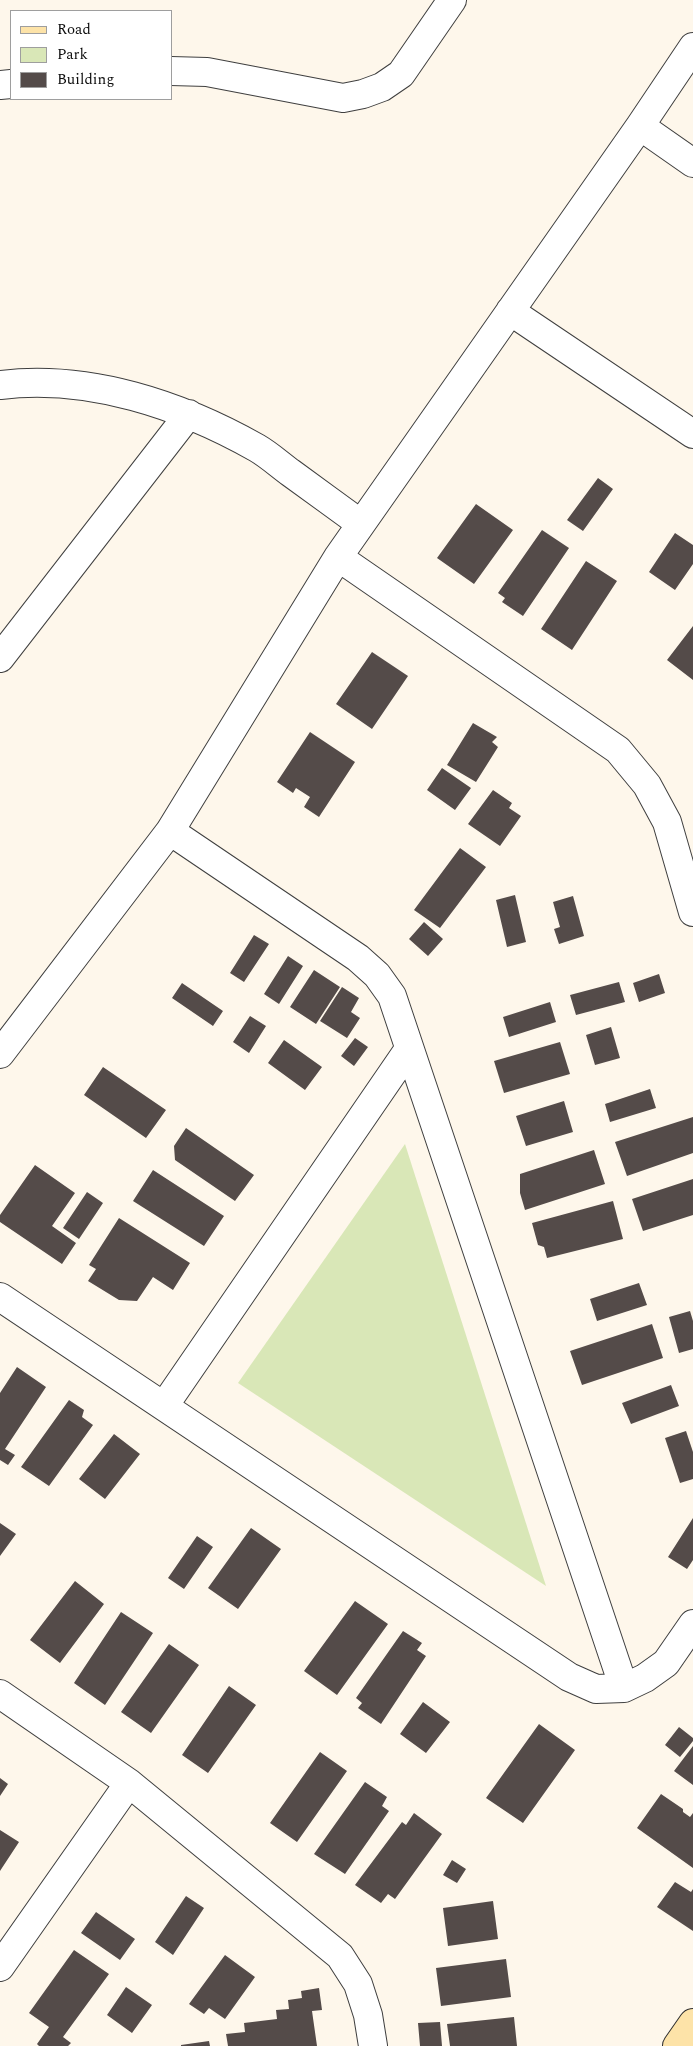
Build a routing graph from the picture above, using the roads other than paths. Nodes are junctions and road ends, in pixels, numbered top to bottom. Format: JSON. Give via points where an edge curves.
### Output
{"nodes":[{"id":1,"x":452,"y":0,"type":"edge"},
{"id":2,"x":693,"y":47,"type":"edge"},
{"id":3,"x":172,"y":71,"type":"edge"},
{"id":4,"x":640,"y":126,"type":"junction"},
{"id":5,"x":693,"y":163,"type":"edge"},
{"id":6,"x":510,"y":311,"type":"junction"},
{"id":7,"x":0,"y":385,"type":"edge"},
{"id":8,"x":189,"y":414,"type":"junction"},
{"id":9,"x":693,"y":434,"type":"edge"},
{"id":10,"x":361,"y":524,"type":"junction"},
{"id":11,"x":338,"y":557,"type":"junction"},
{"id":12,"x":0,"y":658,"type":"edge"},
{"id":13,"x":170,"y":831,"type":"junction"},
{"id":14,"x":693,"y":912,"type":"edge"},
{"id":15,"x":409,"y":1049,"type":"junction"},
{"id":16,"x":0,"y":1054,"type":"edge"},
{"id":17,"x":0,"y":1297,"type":"edge"},
{"id":18,"x":164,"y":1406,"type":"junction"},
{"id":19,"x":693,"y":1624,"type":"edge"},
{"id":20,"x":624,"y":1688,"type":"junction"},
{"id":21,"x":0,"y":1694,"type":"edge"},
{"id":22,"x":129,"y":1783,"type":"junction"},
{"id":23,"x":0,"y":1967,"type":"edge"},
{"id":24,"x":693,"y":2023,"type":"edge"},
{"id":25,"x":373,"y":2046,"type":"edge"},
{"id":26,"x":677,"y":2046,"type":"edge"}],
"edges":[{"from":1,"to":3,"type":"street","via":[[401,74],[382,87],[363,94],[343,98],[216,74]]},
{"from":2,"to":4,"type":"street"},
{"from":4,"to":5,"type":"street"},
{"from":4,"to":6,"type":"street"},
{"from":6,"to":9,"type":"street"},
{"from":6,"to":10,"type":"street"},
{"from":7,"to":8,"type":"street","via":[[67,384],[108,390]]},
{"from":8,"to":10,"type":"street","via":[[258,449]]},
{"from":8,"to":12,"type":"street"},
{"from":10,"to":11,"type":"street"},
{"from":11,"to":13,"type":"street"},
{"from":11,"to":14,"type":"street","via":[[618,750],[647,785],[667,822]]},
{"from":13,"to":15,"type":"street","via":[[358,958],[392,996]]},
{"from":13,"to":16,"type":"street"},
{"from":15,"to":18,"type":"street"},
{"from":15,"to":20,"type":"street"},
{"from":17,"to":18,"type":"street"},
{"from":18,"to":20,"type":"street","via":[[569,1677],[596,1689]]},
{"from":19,"to":20,"type":"street","via":[[666,1663]]},
{"from":21,"to":22,"type":"street"},
{"from":22,"to":23,"type":"street"},
{"from":22,"to":25,"type":"street","via":[[340,1956],[358,1984]]},
{"from":24,"to":26,"type":"main road"}]}
